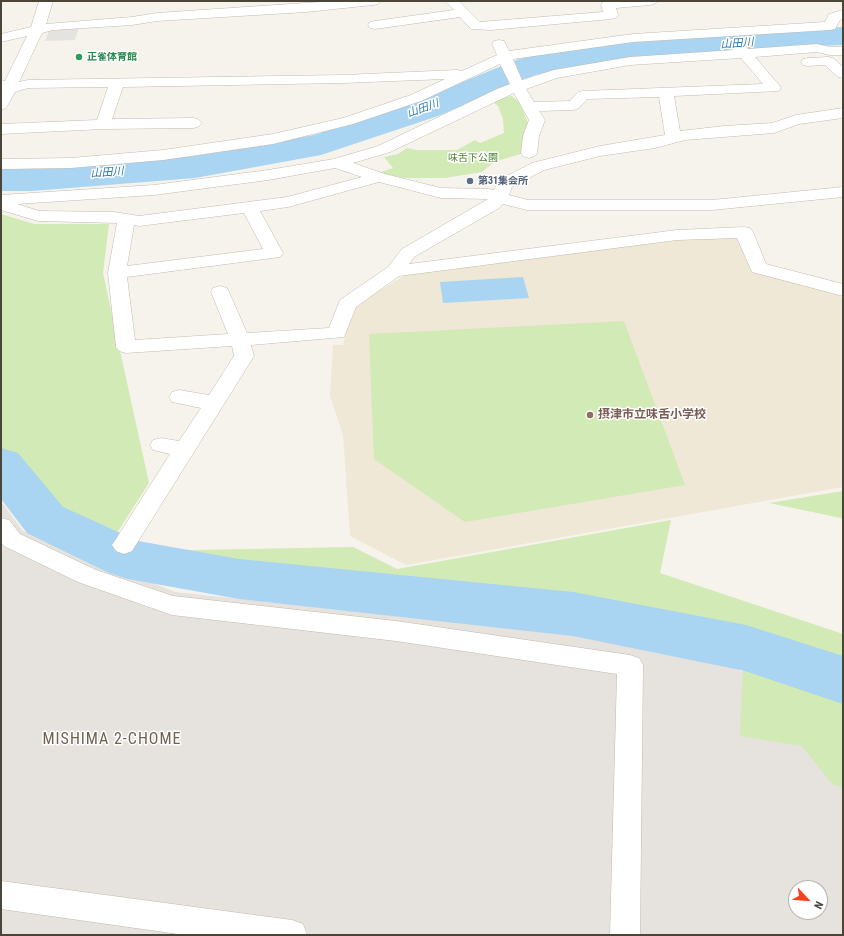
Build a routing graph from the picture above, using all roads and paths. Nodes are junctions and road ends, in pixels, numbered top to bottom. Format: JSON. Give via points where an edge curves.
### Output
{"nodes":[{"id":1,"x":373,"y":1,"type":"edge"},
{"id":2,"x":452,"y":1,"type":"edge"},
{"id":3,"x":650,"y":1,"type":"edge"},
{"id":4,"x":607,"y":3,"type":"edge"},
{"id":5,"x":45,"y":6,"type":"edge"},
{"id":6,"x":59,"y":11,"type":"dead end"},
{"id":7,"x":464,"y":13,"type":"junction"},
{"id":8,"x":843,"y":14,"type":"edge"},
{"id":9,"x":376,"y":25,"type":"dead end"},
{"id":10,"x":491,"y":26,"type":"junction"},
{"id":11,"x":37,"y":29,"type":"junction"},
{"id":12,"x":726,"y":31,"type":"junction"},
{"id":13,"x":1,"y":38,"type":"edge"},
{"id":14,"x":843,"y":51,"type":"edge"},
{"id":15,"x":505,"y":56,"type":"junction"},
{"id":16,"x":749,"y":59,"type":"junction"},
{"id":17,"x":469,"y":73,"type":"junction"},
{"id":18,"x":843,"y":74,"type":"edge"},
{"id":19,"x":117,"y":83,"type":"junction"},
{"id":20,"x":5,"y":87,"type":"edge"},
{"id":21,"x":518,"y":88,"type":"junction"},
{"id":22,"x":666,"y":92,"type":"junction"},
{"id":23,"x":1,"y":106,"type":"edge"},
{"id":24,"x":530,"y":107,"type":"junction"},
{"id":25,"x":843,"y":113,"type":"edge"},
{"id":26,"x":102,"y":124,"type":"junction"},
{"id":27,"x":1,"y":129,"type":"edge"},
{"id":28,"x":672,"y":138,"type":"junction"},
{"id":29,"x":191,"y":139,"type":"dead end"},
{"id":30,"x":529,"y":153,"type":"dead end"},
{"id":31,"x":336,"y":163,"type":"junction"},
{"id":32,"x":1,"y":164,"type":"edge"},
{"id":33,"x":378,"y":177,"type":"junction"},
{"id":34,"x":843,"y":192,"type":"edge"},
{"id":35,"x":500,"y":197,"type":"junction"},
{"id":36,"x":1,"y":200,"type":"edge"},
{"id":37,"x":1,"y":204,"type":"edge"},
{"id":38,"x":250,"y":207,"type":"junction"},
{"id":39,"x":126,"y":219,"type":"junction"},
{"id":40,"x":394,"y":271,"type":"junction"},
{"id":41,"x":117,"y":273,"type":"junction"},
{"id":42,"x":843,"y":290,"type":"edge"},
{"id":43,"x":220,"y":292,"type":"dead end"},
{"id":44,"x":240,"y":340,"type":"junction"},
{"id":45,"x":179,"y":397,"type":"dead end"},
{"id":46,"x":214,"y":403,"type":"junction"},
{"id":47,"x":160,"y":444,"type":"dead end"},
{"id":48,"x":184,"y":450,"type":"junction"},
{"id":49,"x":5,"y":538,"type":"edge"},
{"id":50,"x":124,"y":545,"type":"dead end"},
{"id":51,"x":1,"y":895,"type":"edge"},
{"id":52,"x":292,"y":935,"type":"edge"},
{"id":53,"x":625,"y":935,"type":"edge"}],
"edges":[{"from":1,"to":11,"type":"street","via":[[314,8],[157,17]]},
{"from":2,"to":7,"type":"street"},
{"from":3,"to":4,"type":"street"},
{"from":4,"to":10,"type":"street","via":[[611,16]]},
{"from":5,"to":6,"type":"street"},
{"from":5,"to":11,"type":"street"},
{"from":7,"to":9,"type":"street"},
{"from":7,"to":10,"type":"street","via":[[476,26]]},
{"from":8,"to":12,"type":"street","via":[[834,17],[830,26]]},
{"from":10,"to":15,"type":"street"},
{"from":11,"to":13,"type":"street"},
{"from":11,"to":20,"type":"street"},
{"from":12,"to":15,"type":"street","via":[[634,38]]},
{"from":12,"to":16,"type":"street"},
{"from":14,"to":16,"type":"street","via":[[817,48]]},
{"from":15,"to":17,"type":"street"},
{"from":15,"to":21,"type":"street"},
{"from":16,"to":18,"type":"street","via":[[828,60]]},
{"from":16,"to":21,"type":"street","via":[[630,61],[554,74]]},
{"from":16,"to":22,"type":"street","via":[[774,88]]},
{"from":17,"to":19,"type":"street","via":[[343,79]]},
{"from":17,"to":32,"type":"street","via":[[416,98],[348,121],[273,140],[163,155],[71,163]]},
{"from":19,"to":20,"type":"street","via":[[28,84]]},
{"from":19,"to":26,"type":"street"},
{"from":20,"to":23,"type":"street"},
{"from":21,"to":24,"type":"street"},
{"from":21,"to":31,"type":"street","via":[[502,92],[384,149]]},
{"from":22,"to":24,"type":"street","via":[[583,95],[574,105]]},
{"from":22,"to":28,"type":"street"},
{"from":24,"to":30,"type":"street","via":[[536,120]]},
{"from":25,"to":28,"type":"street","via":[[796,120],[774,128]]},
{"from":26,"to":27,"type":"street"},
{"from":26,"to":29,"type":"street","via":[[195,117]]},
{"from":28,"to":35,"type":"street","via":[[600,151],[538,166],[504,184]]},
{"from":31,"to":33,"type":"street"},
{"from":31,"to":36,"type":"street","via":[[154,190]]},
{"from":33,"to":35,"type":"street","via":[[441,193],[488,194]]},
{"from":33,"to":38,"type":"street","via":[[288,202]]},
{"from":34,"to":35,"type":"street","via":[[712,205],[527,205]]},
{"from":35,"to":40,"type":"street","via":[[493,204],[408,253]]},
{"from":37,"to":39,"type":"street","via":[[38,216]]},
{"from":38,"to":39,"type":"street","via":[[139,221]]},
{"from":38,"to":41,"type":"street","via":[[274,252]]},
{"from":39,"to":41,"type":"street"},
{"from":40,"to":42,"type":"street","via":[[677,235],[744,232],[758,268]]},
{"from":40,"to":44,"type":"street","via":[[347,304],[337,333]]},
{"from":41,"to":44,"type":"street","via":[[126,348]]},
{"from":43,"to":44,"type":"street"},
{"from":44,"to":46,"type":"street","via":[[244,356]]},
{"from":45,"to":46,"type":"street"},
{"from":46,"to":48,"type":"street"},
{"from":47,"to":48,"type":"street"},
{"from":48,"to":50,"type":"street"},
{"from":49,"to":53,"type":"street","via":[[87,576],[172,605],[396,631],[630,665]]},
{"from":51,"to":52,"type":"street"}]}
